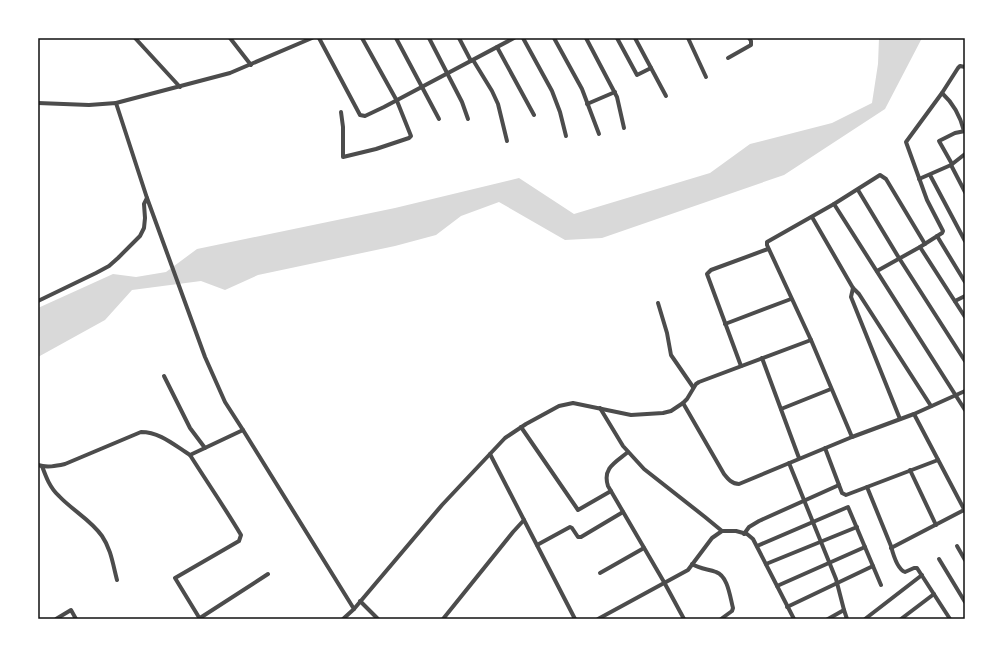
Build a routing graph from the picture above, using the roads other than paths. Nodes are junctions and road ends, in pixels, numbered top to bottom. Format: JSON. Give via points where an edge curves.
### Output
{"nodes":[{"id":1,"x":135,"y":38,"type":"edge"},
{"id":2,"x":230,"y":38,"type":"edge"},
{"id":3,"x":312,"y":38,"type":"edge"},
{"id":4,"x":320,"y":38,"type":"edge"},
{"id":5,"x":362,"y":38,"type":"edge"},
{"id":6,"x":396,"y":38,"type":"edge"},
{"id":7,"x":429,"y":38,"type":"edge"},
{"id":8,"x":459,"y":38,"type":"edge"},
{"id":9,"x":514,"y":38,"type":"edge"},
{"id":10,"x":523,"y":38,"type":"edge"},
{"id":11,"x":554,"y":38,"type":"edge"},
{"id":12,"x":586,"y":38,"type":"edge"},
{"id":13,"x":617,"y":38,"type":"edge"},
{"id":14,"x":636,"y":38,"type":"edge"},
{"id":15,"x":688,"y":38,"type":"edge"},
{"id":16,"x":749,"y":38,"type":"edge"},
{"id":17,"x":497,"y":47,"type":"junction"},
{"id":18,"x":728,"y":58,"type":"dead end"},
{"id":19,"x":472,"y":61,"type":"junction"},
{"id":20,"x":251,"y":65,"type":"junction"},
{"id":21,"x":965,"y":67,"type":"edge"},
{"id":22,"x":651,"y":68,"type":"junction"},
{"id":23,"x":447,"y":74,"type":"junction"},
{"id":24,"x":706,"y":77,"type":"dead end"},
{"id":25,"x":180,"y":87,"type":"junction"},
{"id":26,"x":423,"y":87,"type":"junction"},
{"id":27,"x":615,"y":92,"type":"junction"},
{"id":28,"x":942,"y":93,"type":"junction"},
{"id":29,"x":666,"y":96,"type":"dead end"},
{"id":30,"x":397,"y":100,"type":"junction"},
{"id":31,"x":38,"y":102,"type":"edge"},
{"id":32,"x":116,"y":103,"type":"junction"},
{"id":33,"x":587,"y":104,"type":"junction"},
{"id":34,"x":341,"y":112,"type":"dead end"},
{"id":35,"x":534,"y":115,"type":"dead end"},
{"id":36,"x":439,"y":119,"type":"dead end"},
{"id":37,"x":468,"y":119,"type":"dead end"},
{"id":38,"x":624,"y":128,"type":"dead end"},
{"id":39,"x":964,"y":131,"type":"edge"},
{"id":40,"x":599,"y":134,"type":"dead end"},
{"id":41,"x":566,"y":136,"type":"dead end"},
{"id":42,"x":507,"y":141,"type":"dead end"},
{"id":43,"x":965,"y":154,"type":"edge"},
{"id":44,"x":951,"y":165,"type":"junction"},
{"id":45,"x":930,"y":175,"type":"junction"},
{"id":46,"x":919,"y":179,"type":"junction"},
{"id":47,"x":858,"y":190,"type":"junction"},
{"id":48,"x":965,"y":192,"type":"edge"},
{"id":49,"x":147,"y":198,"type":"junction"},
{"id":50,"x":834,"y":204,"type":"junction"},
{"id":51,"x":812,"y":217,"type":"junction"},
{"id":52,"x":963,"y":233,"type":"edge"},
{"id":53,"x":937,"y":236,"type":"junction"},
{"id":54,"x":965,"y":241,"type":"edge"},
{"id":55,"x":925,"y":244,"type":"junction"},
{"id":56,"x":920,"y":247,"type":"junction"},
{"id":57,"x":768,"y":249,"type":"junction"},
{"id":58,"x":899,"y":258,"type":"junction"},
{"id":59,"x":877,"y":271,"type":"junction"},
{"id":60,"x":965,"y":282,"type":"edge"},
{"id":61,"x":852,"y":288,"type":"junction"},
{"id":62,"x":965,"y":296,"type":"edge"},
{"id":63,"x":791,"y":299,"type":"junction"},
{"id":64,"x":38,"y":301,"type":"edge"},
{"id":65,"x":955,"y":301,"type":"junction"},
{"id":66,"x":658,"y":303,"type":"dead end"},
{"id":67,"x":965,"y":317,"type":"edge"},
{"id":68,"x":725,"y":324,"type":"junction"},
{"id":69,"x":811,"y":340,"type":"junction"},
{"id":70,"x":762,"y":358,"type":"junction"},
{"id":71,"x":965,"y":361,"type":"edge"},
{"id":72,"x":741,"y":366,"type":"junction"},
{"id":73,"x":164,"y":376,"type":"dead end"},
{"id":74,"x":693,"y":387,"type":"junction"},
{"id":75,"x":831,"y":389,"type":"junction"},
{"id":76,"x":965,"y":391,"type":"edge"},
{"id":77,"x":956,"y":395,"type":"junction"},
{"id":78,"x":683,"y":403,"type":"junction"},
{"id":79,"x":931,"y":406,"type":"junction"},
{"id":80,"x":600,"y":408,"type":"junction"},
{"id":81,"x":780,"y":409,"type":"junction"},
{"id":82,"x":965,"y":410,"type":"edge"},
{"id":83,"x":914,"y":414,"type":"junction"},
{"id":84,"x":900,"y":419,"type":"junction"},
{"id":85,"x":521,"y":427,"type":"junction"},
{"id":86,"x":243,"y":430,"type":"junction"},
{"id":87,"x":852,"y":437,"type":"junction"},
{"id":88,"x":205,"y":448,"type":"junction"},
{"id":89,"x":825,"y":448,"type":"junction"},
{"id":90,"x":628,"y":452,"type":"junction"},
{"id":91,"x":490,"y":454,"type":"junction"},
{"id":92,"x":190,"y":455,"type":"junction"},
{"id":93,"x":799,"y":458,"type":"junction"},
{"id":94,"x":938,"y":460,"type":"junction"},
{"id":95,"x":789,"y":463,"type":"junction"},
{"id":96,"x":40,"y":465,"type":"edge"},
{"id":97,"x":910,"y":470,"type":"junction"},
{"id":98,"x":839,"y":485,"type":"junction"},
{"id":99,"x":866,"y":487,"type":"junction"},
{"id":100,"x":611,"y":491,"type":"junction"},
{"id":101,"x":804,"y":500,"type":"junction"},
{"id":102,"x":965,"y":510,"type":"edge"},
{"id":103,"x":623,"y":512,"type":"junction"},
{"id":104,"x":524,"y":520,"type":"junction"},
{"id":105,"x":813,"y":522,"type":"junction"},
{"id":106,"x":936,"y":525,"type":"junction"},
{"id":107,"x":857,"y":527,"type":"junction"},
{"id":108,"x":722,"y":532,"type":"junction"},
{"id":109,"x":744,"y":534,"type":"junction"},
{"id":110,"x":821,"y":542,"type":"junction"},
{"id":111,"x":537,"y":546,"type":"junction"},
{"id":112,"x":757,"y":546,"type":"junction"},
{"id":113,"x":957,"y":546,"type":"dead end"},
{"id":114,"x":865,"y":547,"type":"junction"},
{"id":115,"x":644,"y":548,"type":"junction"},
{"id":116,"x":891,"y":548,"type":"junction"},
{"id":117,"x":939,"y":559,"type":"dead end"},
{"id":118,"x":965,"y":560,"type":"edge"},
{"id":119,"x":829,"y":562,"type":"junction"},
{"id":120,"x":692,"y":564,"type":"junction"},
{"id":121,"x":766,"y":564,"type":"junction"},
{"id":122,"x":873,"y":566,"type":"junction"},
{"id":123,"x":600,"y":573,"type":"dead end"},
{"id":124,"x":268,"y":574,"type":"dead end"},
{"id":125,"x":922,"y":575,"type":"junction"},
{"id":126,"x":117,"y":580,"type":"dead end"},
{"id":127,"x":664,"y":582,"type":"junction"},
{"id":128,"x":837,"y":583,"type":"junction"},
{"id":129,"x":881,"y":585,"type":"dead end"},
{"id":130,"x":777,"y":586,"type":"junction"},
{"id":131,"x":934,"y":594,"type":"junction"},
{"id":132,"x":360,"y":601,"type":"junction"},
{"id":133,"x":965,"y":602,"type":"edge"},
{"id":134,"x":787,"y":607,"type":"junction"},
{"id":135,"x":354,"y":609,"type":"junction"},
{"id":136,"x":844,"y":610,"type":"junction"},
{"id":137,"x":56,"y":619,"type":"edge"},
{"id":138,"x":76,"y":619,"type":"edge"},
{"id":139,"x":200,"y":619,"type":"edge"},
{"id":140,"x":343,"y":619,"type":"edge"},
{"id":141,"x":378,"y":619,"type":"edge"},
{"id":142,"x":443,"y":619,"type":"edge"},
{"id":143,"x":575,"y":619,"type":"edge"},
{"id":144,"x":598,"y":619,"type":"edge"},
{"id":145,"x":684,"y":619,"type":"edge"},
{"id":146,"x":721,"y":619,"type":"edge"},
{"id":147,"x":794,"y":619,"type":"edge"},
{"id":148,"x":828,"y":619,"type":"edge"},
{"id":149,"x":847,"y":619,"type":"edge"},
{"id":150,"x":865,"y":619,"type":"edge"},
{"id":151,"x":901,"y":619,"type":"edge"},
{"id":152,"x":950,"y":619,"type":"edge"}],
"edges":[{"from":1,"to":25,"type":"street"},
{"from":2,"to":20,"type":"street"},
{"from":3,"to":20,"type":"street"},
{"from":4,"to":30,"type":"street","via":[[360,115],[365,116]]},
{"from":5,"to":30,"type":"street"},
{"from":6,"to":26,"type":"street"},
{"from":7,"to":23,"type":"street"},
{"from":8,"to":19,"type":"street"},
{"from":9,"to":17,"type":"street"},
{"from":10,"to":41,"type":"street","via":[[554,97]]},
{"from":11,"to":33,"type":"street","via":[[582,89]]},
{"from":12,"to":27,"type":"street"},
{"from":13,"to":22,"type":"street","via":[[635,74]]},
{"from":14,"to":22,"type":"street"},
{"from":15,"to":24,"type":"street"},
{"from":16,"to":18,"type":"street","via":[[751,45]]},
{"from":17,"to":19,"type":"street"},
{"from":17,"to":35,"type":"street"},
{"from":19,"to":23,"type":"street"},
{"from":19,"to":42,"type":"street","via":[[498,104]]},
{"from":20,"to":25,"type":"street"},
{"from":21,"to":28,"type":"street","via":[[958,68]]},
{"from":22,"to":29,"type":"street"},
{"from":23,"to":26,"type":"street"},
{"from":23,"to":37,"type":"street"},
{"from":25,"to":32,"type":"street"},
{"from":26,"to":30,"type":"street"},
{"from":26,"to":36,"type":"street"},
{"from":27,"to":33,"type":"street"},
{"from":27,"to":38,"type":"street"},
{"from":28,"to":39,"type":"street","via":[[958,113]]},
{"from":28,"to":46,"type":"street","via":[[906,142]]},
{"from":30,"to":34,"type":"street","via":[[411,136],[344,157]]},
{"from":31,"to":32,"type":"street","via":[[89,105]]},
{"from":32,"to":49,"type":"street"},
{"from":33,"to":40,"type":"street"},
{"from":39,"to":44,"type":"street","via":[[939,142]]},
{"from":43,"to":44,"type":"street"},
{"from":44,"to":45,"type":"street"},
{"from":44,"to":48,"type":"street"},
{"from":45,"to":46,"type":"street"},
{"from":45,"to":52,"type":"street"},
{"from":46,"to":53,"type":"street","via":[[943,231]]},
{"from":47,"to":50,"type":"street"},
{"from":47,"to":55,"type":"street","via":[[882,175]]},
{"from":47,"to":58,"type":"street"},
{"from":49,"to":64,"type":"street","via":[[144,204],[142,232],[118,258],[96,273]]},
{"from":49,"to":86,"type":"street","via":[[205,357],[225,402]]},
{"from":50,"to":51,"type":"street"},
{"from":50,"to":59,"type":"street"},
{"from":51,"to":57,"type":"street","via":[[770,240]]},
{"from":51,"to":61,"type":"street"},
{"from":52,"to":54,"type":"street"},
{"from":53,"to":55,"type":"street"},
{"from":53,"to":60,"type":"street"},
{"from":55,"to":56,"type":"street"},
{"from":56,"to":58,"type":"street"},
{"from":56,"to":65,"type":"street"},
{"from":57,"to":63,"type":"street"},
{"from":57,"to":68,"type":"street","via":[[711,270],[707,274]]},
{"from":58,"to":59,"type":"street"},
{"from":58,"to":71,"type":"street"},
{"from":59,"to":77,"type":"street"},
{"from":61,"to":79,"type":"street","via":[[859,294]]},
{"from":61,"to":84,"type":"street","via":[[851,297]]},
{"from":62,"to":65,"type":"street"},
{"from":63,"to":68,"type":"street"},
{"from":63,"to":69,"type":"street"},
{"from":65,"to":67,"type":"street"},
{"from":66,"to":74,"type":"street","via":[[671,355]]},
{"from":68,"to":72,"type":"street"},
{"from":69,"to":70,"type":"street"},
{"from":69,"to":75,"type":"street"},
{"from":70,"to":72,"type":"street"},
{"from":70,"to":81,"type":"street"},
{"from":72,"to":74,"type":"street","via":[[699,382]]},
{"from":73,"to":88,"type":"street","via":[[190,428]]},
{"from":74,"to":78,"type":"street"},
{"from":75,"to":81,"type":"street"},
{"from":75,"to":87,"type":"street"},
{"from":76,"to":77,"type":"street"},
{"from":77,"to":79,"type":"street"},
{"from":77,"to":82,"type":"street"},
{"from":78,"to":80,"type":"street","via":[[671,411],[654,414],[631,415]]},
{"from":78,"to":95,"type":"street","via":[[724,474],[732,482],[739,484]]},
{"from":79,"to":83,"type":"street"},
{"from":80,"to":85,"type":"street","via":[[581,403],[568,403]]},
{"from":80,"to":90,"type":"street"},
{"from":81,"to":93,"type":"street"},
{"from":83,"to":84,"type":"street"},
{"from":83,"to":94,"type":"street"},
{"from":84,"to":87,"type":"street"},
{"from":85,"to":91,"type":"street","via":[[505,438]]},
{"from":85,"to":100,"type":"street","via":[[576,509],[579,510]]},
{"from":86,"to":88,"type":"street"},
{"from":86,"to":135,"type":"street"},
{"from":87,"to":89,"type":"street"},
{"from":88,"to":92,"type":"street"},
{"from":89,"to":93,"type":"street"},
{"from":89,"to":98,"type":"street"},
{"from":90,"to":100,"type":"street","via":[[608,470],[606,479]]},
{"from":90,"to":108,"type":"street","via":[[644,469]]},
{"from":91,"to":104,"type":"street"},
{"from":91,"to":132,"type":"street","via":[[442,505]]},
{"from":92,"to":96,"type":"street","via":[[159,435],[141,432],[65,464]]},
{"from":92,"to":139,"type":"street","via":[[241,535],[239,541],[175,578]]},
{"from":93,"to":95,"type":"street"},
{"from":94,"to":97,"type":"street"},
{"from":94,"to":102,"type":"street"},
{"from":95,"to":101,"type":"street"},
{"from":96,"to":126,"type":"street","via":[[58,495],[102,536],[110,549]]},
{"from":97,"to":99,"type":"street"},
{"from":97,"to":106,"type":"street"},
{"from":98,"to":99,"type":"street","via":[[842,493],[846,495]]},
{"from":98,"to":101,"type":"street"},
{"from":99,"to":116,"type":"street"},
{"from":100,"to":103,"type":"street"},
{"from":101,"to":105,"type":"street"},
{"from":101,"to":109,"type":"street","via":[[759,521],[749,527]]},
{"from":102,"to":106,"type":"street"},
{"from":103,"to":111,"type":"street","via":[[581,537],[578,537],[570,527]]},
{"from":103,"to":115,"type":"street"},
{"from":104,"to":111,"type":"street"},
{"from":104,"to":142,"type":"street"},
{"from":105,"to":107,"type":"street","via":[[847,507]]},
{"from":105,"to":110,"type":"street"},
{"from":105,"to":112,"type":"street"},
{"from":106,"to":116,"type":"street"},
{"from":107,"to":110,"type":"street"},
{"from":107,"to":114,"type":"street"},
{"from":108,"to":109,"type":"street","via":[[736,531]]},
{"from":108,"to":120,"type":"street","via":[[712,538]]},
{"from":109,"to":112,"type":"street","via":[[753,539]]},
{"from":110,"to":119,"type":"street"},
{"from":110,"to":121,"type":"street"},
{"from":111,"to":143,"type":"street"},
{"from":112,"to":121,"type":"street"},
{"from":113,"to":118,"type":"street"},
{"from":114,"to":119,"type":"street"},
{"from":114,"to":122,"type":"street"},
{"from":115,"to":123,"type":"street"},
{"from":115,"to":127,"type":"street"},
{"from":116,"to":125,"type":"street","via":[[903,572],[916,567]]},
{"from":117,"to":133,"type":"street"},
{"from":119,"to":128,"type":"street"},
{"from":119,"to":130,"type":"street"},
{"from":120,"to":127,"type":"street","via":[[688,570]]},
{"from":120,"to":146,"type":"street","via":[[717,572],[724,578],[733,610]]},
{"from":121,"to":130,"type":"street"},
{"from":122,"to":128,"type":"street"},
{"from":122,"to":129,"type":"street"},
{"from":124,"to":139,"type":"street"},
{"from":125,"to":131,"type":"street"},
{"from":125,"to":150,"type":"street"},
{"from":127,"to":144,"type":"street"},
{"from":127,"to":145,"type":"street"},
{"from":128,"to":134,"type":"street"},
{"from":128,"to":136,"type":"street"},
{"from":130,"to":134,"type":"street"},
{"from":131,"to":151,"type":"street"},
{"from":131,"to":152,"type":"street"},
{"from":132,"to":135,"type":"street"},
{"from":132,"to":141,"type":"street"},
{"from":134,"to":147,"type":"street"},
{"from":135,"to":140,"type":"street"},
{"from":136,"to":148,"type":"street"},
{"from":136,"to":149,"type":"street"},
{"from":137,"to":138,"type":"street","via":[[71,610]]}]}
